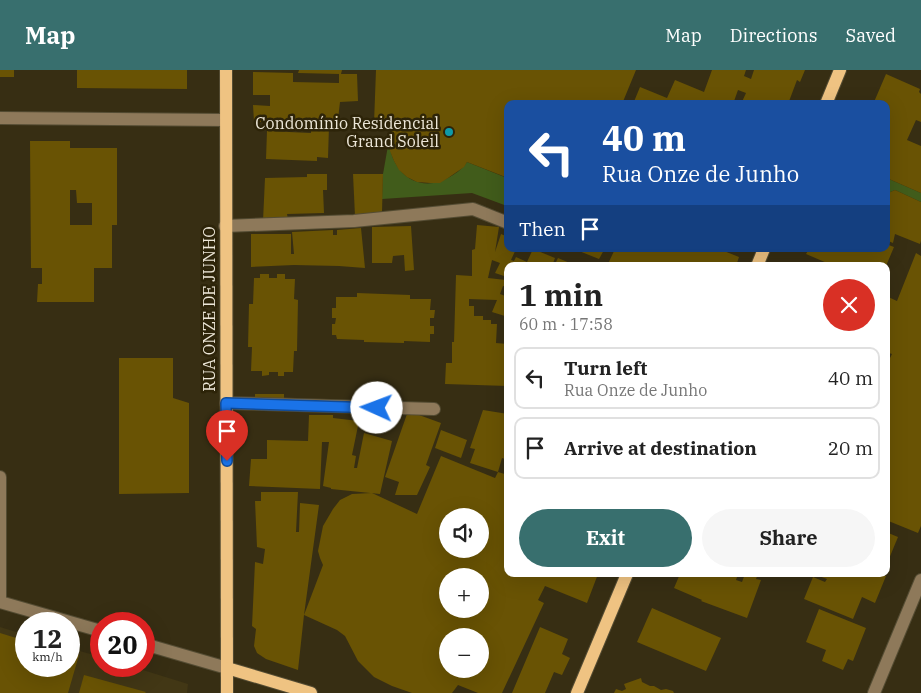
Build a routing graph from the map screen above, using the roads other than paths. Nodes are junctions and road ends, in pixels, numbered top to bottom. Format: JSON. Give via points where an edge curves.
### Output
{"nodes":[{"id":1,"x":226,"y":70,"type":"edge"},
{"id":2,"x":840,"y":70,"type":"edge"},
{"id":3,"x":828,"y":100,"type":"edge"},
{"id":4,"x":0,"y":118,"type":"edge"},
{"id":5,"x":225,"y":120,"type":"junction"},
{"id":6,"x":504,"y":221,"type":"edge"},
{"id":7,"x":225,"y":226,"type":"junction"},
{"id":8,"x":226,"y":403,"type":"junction"},
{"id":9,"x":434,"y":409,"type":"dead end"},
{"id":10,"x":0,"y":477,"type":"edge"},
{"id":11,"x":626,"y":577,"type":"edge"},
{"id":12,"x":921,"y":580,"type":"edge"},
{"id":13,"x":0,"y":602,"type":"edge"},
{"id":14,"x":90,"y":629,"type":"edge"},
{"id":15,"x":155,"y":647,"type":"edge"},
{"id":16,"x":227,"y":668,"type":"junction"},
{"id":17,"x":227,"y":693,"type":"edge"},
{"id":18,"x":311,"y":693,"type":"edge"},
{"id":19,"x":577,"y":693,"type":"edge"},
{"id":20,"x":874,"y":693,"type":"edge"}],
"edges":[{"from":1,"to":5,"type":"main road","name":"RUA ONZE DE JUNHO"},
{"from":2,"to":3,"type":"main road"},
{"from":4,"to":5,"type":"street"},
{"from":5,"to":7,"type":"main road","name":"RUA ONZE DE JUNHO"},
{"from":6,"to":7,"type":"street","via":[[473,209],[354,221]]},
{"from":7,"to":8,"type":"main road","name":"RUA ONZE DE JUNHO"},
{"from":8,"to":9,"type":"street"},
{"from":8,"to":16,"type":"main road","name":"RUA ONZE DE JUNHO"},
{"from":10,"to":13,"type":"street"},
{"from":11,"to":19,"type":"main road"},
{"from":12,"to":20,"type":"street"},
{"from":13,"to":14,"type":"street"},
{"from":15,"to":16,"type":"street"},
{"from":16,"to":17,"type":"main road","name":"RUA ONZE DE JUNHO"},
{"from":16,"to":18,"type":"main road"}]}
